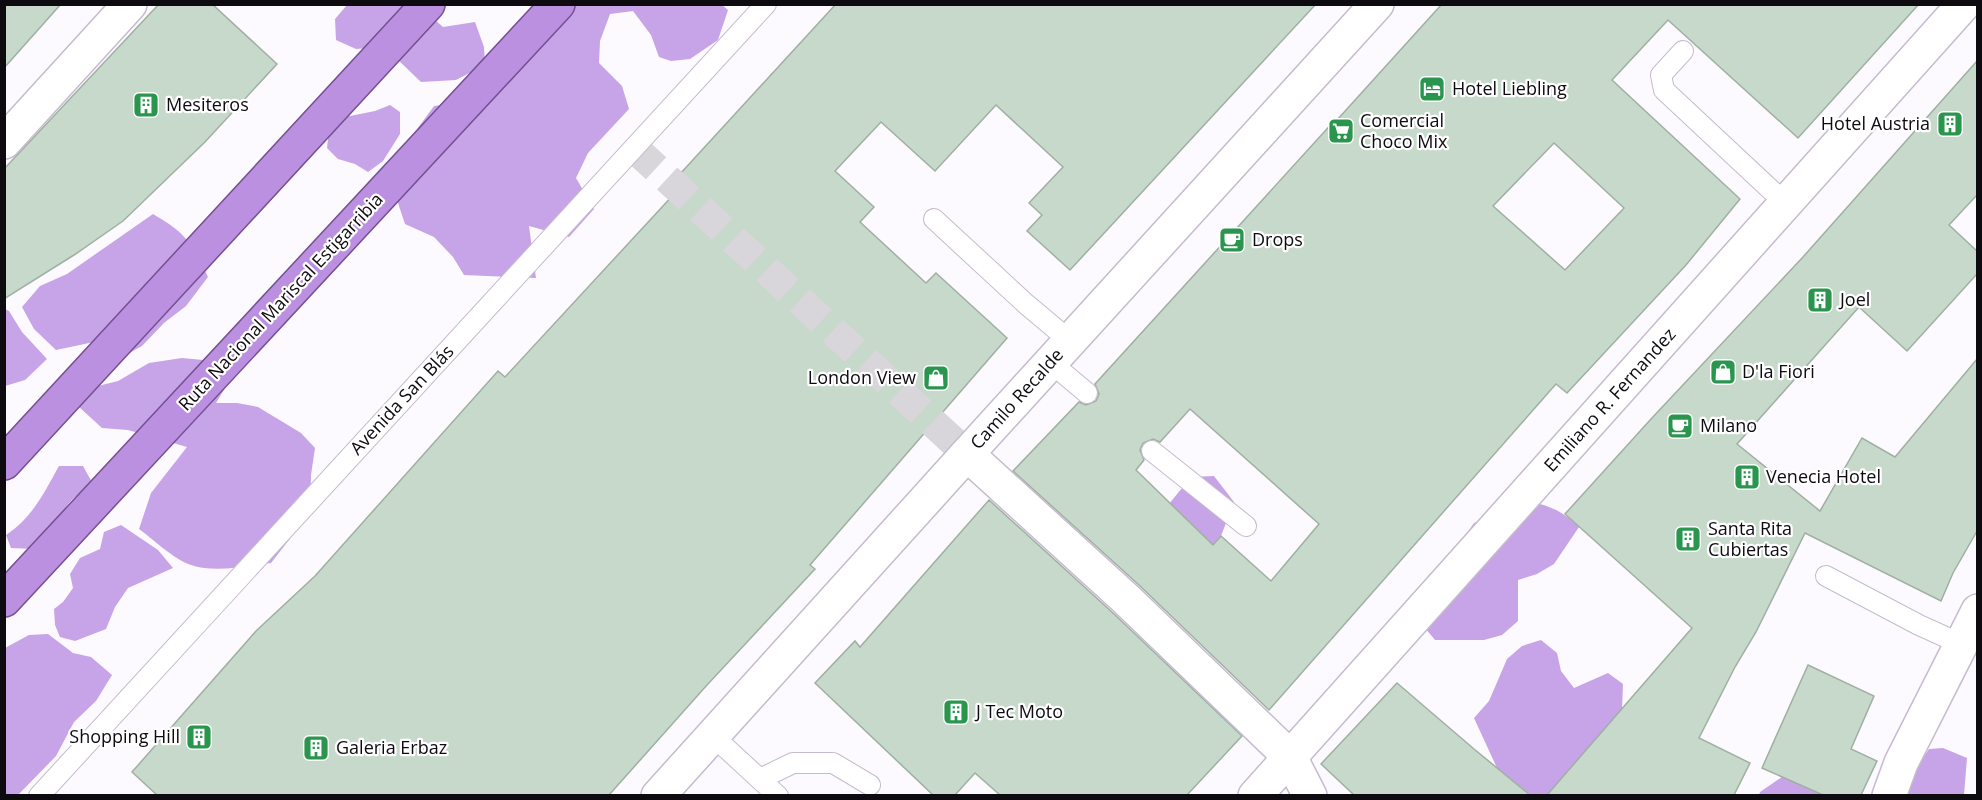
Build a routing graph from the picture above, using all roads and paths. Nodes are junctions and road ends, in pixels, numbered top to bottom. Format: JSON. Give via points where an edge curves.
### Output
{"nodes":[{"id":1,"x":130,"y":4,"type":"edge"},
{"id":2,"x":428,"y":4,"type":"edge"},
{"id":3,"x":558,"y":4,"type":"edge"},
{"id":4,"x":766,"y":4,"type":"edge"},
{"id":5,"x":1377,"y":4,"type":"edge"},
{"id":6,"x":1964,"y":4,"type":"edge"},
{"id":7,"x":1683,"y":51,"type":"dead end"},
{"id":8,"x":4,"y":142,"type":"edge"},
{"id":9,"x":1786,"y":204,"type":"junction"},
{"id":10,"x":933,"y":219,"type":"dead end"},
{"id":11,"x":1060,"y":352,"type":"junction"},
{"id":12,"x":1086,"y":393,"type":"dead end"},
{"id":13,"x":1152,"y":452,"type":"dead end"},
{"id":14,"x":967,"y":453,"type":"junction"},
{"id":15,"x":4,"y":463,"type":"edge"},
{"id":16,"x":1246,"y":526,"type":"dead end"},
{"id":17,"x":1826,"y":576,"type":"dead end"},
{"id":18,"x":4,"y":600,"type":"edge"},
{"id":19,"x":1977,"y":611,"type":"edge"},
{"id":20,"x":1961,"y":644,"type":"junction"},
{"id":21,"x":713,"y":736,"type":"junction"},
{"id":22,"x":1290,"y":757,"type":"junction"},
{"id":23,"x":760,"y":779,"type":"junction"},
{"id":24,"x":870,"y":785,"type":"dead end"},
{"id":25,"x":39,"y":795,"type":"edge"},
{"id":26,"x":658,"y":795,"type":"edge"},
{"id":27,"x":778,"y":795,"type":"edge"},
{"id":28,"x":1255,"y":795,"type":"edge"},
{"id":29,"x":1310,"y":795,"type":"edge"},
{"id":30,"x":1889,"y":795,"type":"edge"}],
"edges":[{"from":1,"to":8,"type":"street"},
{"from":2,"to":15,"type":"highway"},
{"from":3,"to":18,"type":"highway","name":"Ruta Nacional Mariscal Estigarribia"},
{"from":4,"to":25,"type":"lane","name":"Avenida San Blás"},
{"from":5,"to":11,"type":"street","name":"Camilo Recalde"},
{"from":6,"to":9,"type":"street","name":"Emiliano R. Fernandez"},
{"from":7,"to":9,"type":"lane","via":[[1661,75],[1664,90]]},
{"from":9,"to":22,"type":"street","name":"Emiliano R. Fernandez"},
{"from":10,"to":11,"type":"lane","via":[[1026,304]]},
{"from":11,"to":12,"type":"lane"},
{"from":11,"to":14,"type":"street","name":"Camilo Recalde"},
{"from":13,"to":16,"type":"lane"},
{"from":14,"to":21,"type":"street","name":"Camilo Recalde"},
{"from":14,"to":22,"type":"street"},
{"from":17,"to":20,"type":"lane"},
{"from":19,"to":20,"type":"street"},
{"from":20,"to":30,"type":"street"},
{"from":21,"to":23,"type":"lane"},
{"from":21,"to":26,"type":"street","name":"Camilo Recalde"},
{"from":22,"to":28,"type":"street","name":"Emiliano R. Fernandez"},
{"from":22,"to":29,"type":"street"},
{"from":23,"to":24,"type":"lane","via":[[793,764],[832,763]]},
{"from":23,"to":27,"type":"lane"}]}
